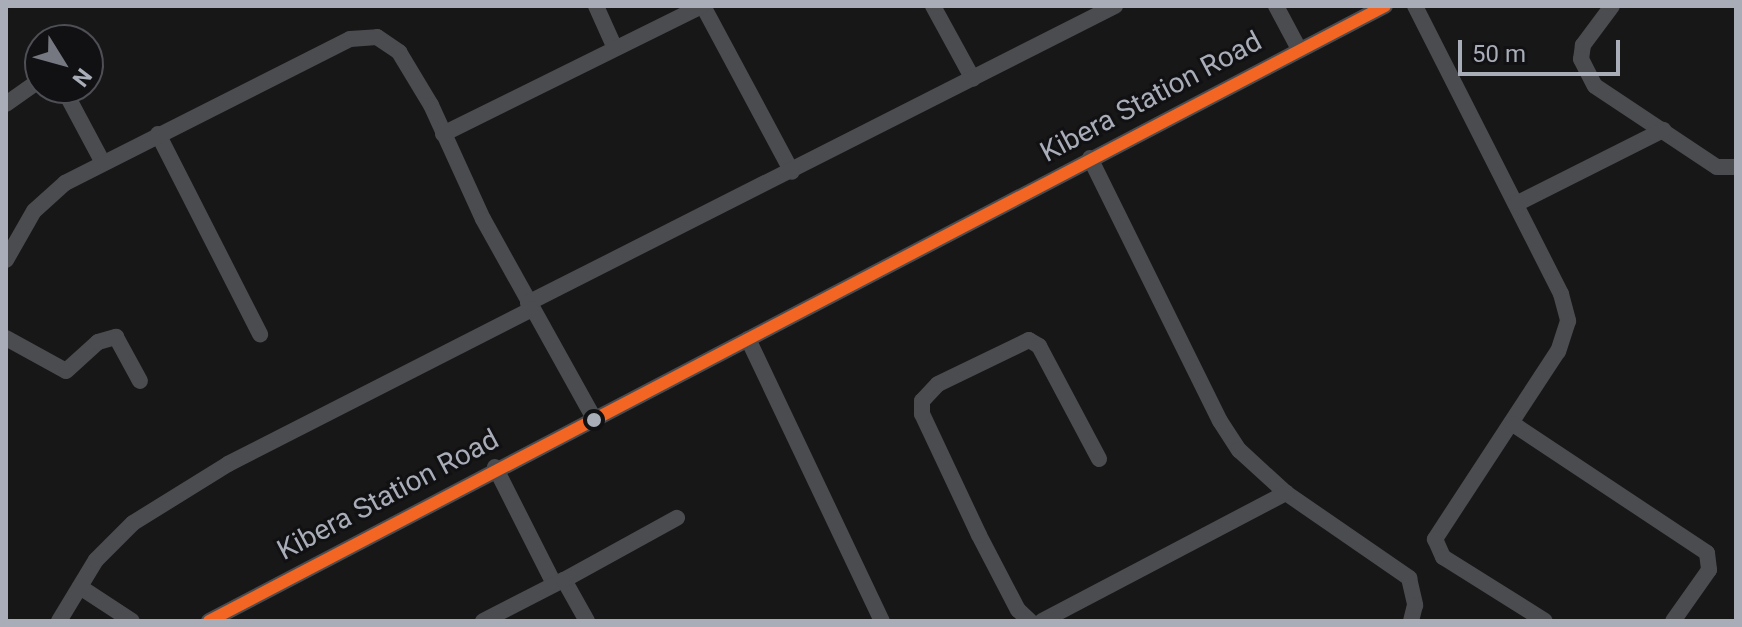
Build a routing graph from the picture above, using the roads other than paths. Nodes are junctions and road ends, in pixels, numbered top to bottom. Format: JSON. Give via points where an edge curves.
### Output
{"nodes":[{"id":1,"x":596,"y":6,"type":"edge"},
{"id":2,"x":702,"y":6,"type":"edge"},
{"id":3,"x":933,"y":6,"type":"edge"},
{"id":4,"x":1115,"y":6,"type":"edge"},
{"id":5,"x":1276,"y":6,"type":"edge"},
{"id":6,"x":1385,"y":6,"type":"edge"},
{"id":7,"x":1415,"y":6,"type":"edge"},
{"id":8,"x":1612,"y":6,"type":"edge"},
{"id":9,"x":614,"y":46,"type":"junction"},
{"id":10,"x":1299,"y":49,"type":"junction"},
{"id":11,"x":973,"y":79,"type":"junction"},
{"id":12,"x":24,"y":91,"type":"edge"},
{"id":13,"x":6,"y":104,"type":"edge"},
{"id":14,"x":72,"y":104,"type":"edge"},
{"id":15,"x":1663,"y":130,"type":"junction"},
{"id":16,"x":158,"y":134,"type":"junction"},
{"id":17,"x":443,"y":134,"type":"junction"},
{"id":18,"x":1090,"y":158,"type":"junction"},
{"id":19,"x":102,"y":161,"type":"junction"},
{"id":20,"x":1736,"y":167,"type":"edge"},
{"id":21,"x":792,"y":172,"type":"junction"},
{"id":22,"x":1516,"y":204,"type":"junction"},
{"id":23,"x":6,"y":260,"type":"edge"},
{"id":24,"x":530,"y":306,"type":"junction"},
{"id":25,"x":260,"y":334,"type":"dead end"},
{"id":26,"x":6,"y":338,"type":"edge"},
{"id":27,"x":748,"y":339,"type":"junction"},
{"id":28,"x":140,"y":381,"type":"dead end"},
{"id":29,"x":593,"y":417,"type":"junction"},
{"id":30,"x":1513,"y":424,"type":"junction"},
{"id":31,"x":1099,"y":459,"type":"dead end"},
{"id":32,"x":495,"y":467,"type":"junction"},
{"id":33,"x":1286,"y":493,"type":"junction"},
{"id":34,"x":677,"y":518,"type":"dead end"},
{"id":35,"x":559,"y":582,"type":"junction"},
{"id":36,"x":80,"y":587,"type":"junction"},
{"id":37,"x":59,"y":621,"type":"edge"},
{"id":38,"x":132,"y":621,"type":"edge"},
{"id":39,"x":209,"y":621,"type":"edge"},
{"id":40,"x":483,"y":621,"type":"edge"},
{"id":41,"x":587,"y":621,"type":"edge"},
{"id":42,"x":882,"y":621,"type":"edge"},
{"id":43,"x":1030,"y":621,"type":"edge"},
{"id":44,"x":1042,"y":621,"type":"edge"},
{"id":45,"x":1411,"y":621,"type":"edge"},
{"id":46,"x":1545,"y":621,"type":"edge"},
{"id":47,"x":1673,"y":621,"type":"edge"}],
"edges":[{"from":1,"to":9,"type":"street"},
{"from":2,"to":9,"type":"street"},
{"from":2,"to":21,"type":"street"},
{"from":3,"to":11,"type":"street"},
{"from":4,"to":11,"type":"street"},
{"from":5,"to":10,"type":"street"},
{"from":6,"to":10,"type":"street","name":"Kibera Station Road"},
{"from":7,"to":22,"type":"street"},
{"from":8,"to":15,"type":"street","via":[[1583,45],[1581,59],[1606,97]]},
{"from":9,"to":17,"type":"street"},
{"from":10,"to":18,"type":"street","name":"Kibera Station Road"},
{"from":11,"to":21,"type":"street"},
{"from":12,"to":13,"type":"street"},
{"from":14,"to":19,"type":"street"},
{"from":15,"to":20,"type":"street","via":[[1717,167]]},
{"from":15,"to":22,"type":"street"},
{"from":16,"to":17,"type":"street","via":[[363,35],[377,37],[399,52]]},
{"from":16,"to":19,"type":"street"},
{"from":16,"to":25,"type":"street"},
{"from":17,"to":24,"type":"street"},
{"from":18,"to":27,"type":"street","name":"Kibera Station Road"},
{"from":18,"to":33,"type":"street","via":[[1220,421],[1239,450]]},
{"from":19,"to":23,"type":"street","via":[[47,197]]},
{"from":21,"to":24,"type":"street"},
{"from":22,"to":30,"type":"street","via":[[1561,294],[1568,321],[1558,351]]},
{"from":24,"to":29,"type":"street"},
{"from":24,"to":36,"type":"street","via":[[228,464],[133,523],[96,560]]},
{"from":26,"to":28,"type":"street","via":[[66,371],[98,342],[116,337]]},
{"from":27,"to":29,"type":"street","name":"Kibera Station Road"},
{"from":27,"to":42,"type":"street"},
{"from":29,"to":32,"type":"street","name":"Kibera Station Road"},
{"from":30,"to":46,"type":"street","via":[[1435,539],[1443,557]]},
{"from":30,"to":47,"type":"street","via":[[1707,553],[1709,570]]},
{"from":31,"to":43,"type":"street","via":[[1039,346],[1029,340],[938,384],[922,401],[929,432],[979,535],[1018,610]]},
{"from":32,"to":35,"type":"street"},
{"from":32,"to":39,"type":"street","name":"Kibera Station Road"},
{"from":33,"to":44,"type":"street"},
{"from":33,"to":45,"type":"street","via":[[1409,578],[1415,605]]},
{"from":34,"to":35,"type":"street"},
{"from":35,"to":40,"type":"street"},
{"from":35,"to":41,"type":"street"},
{"from":36,"to":37,"type":"street"},
{"from":36,"to":38,"type":"street"}]}
